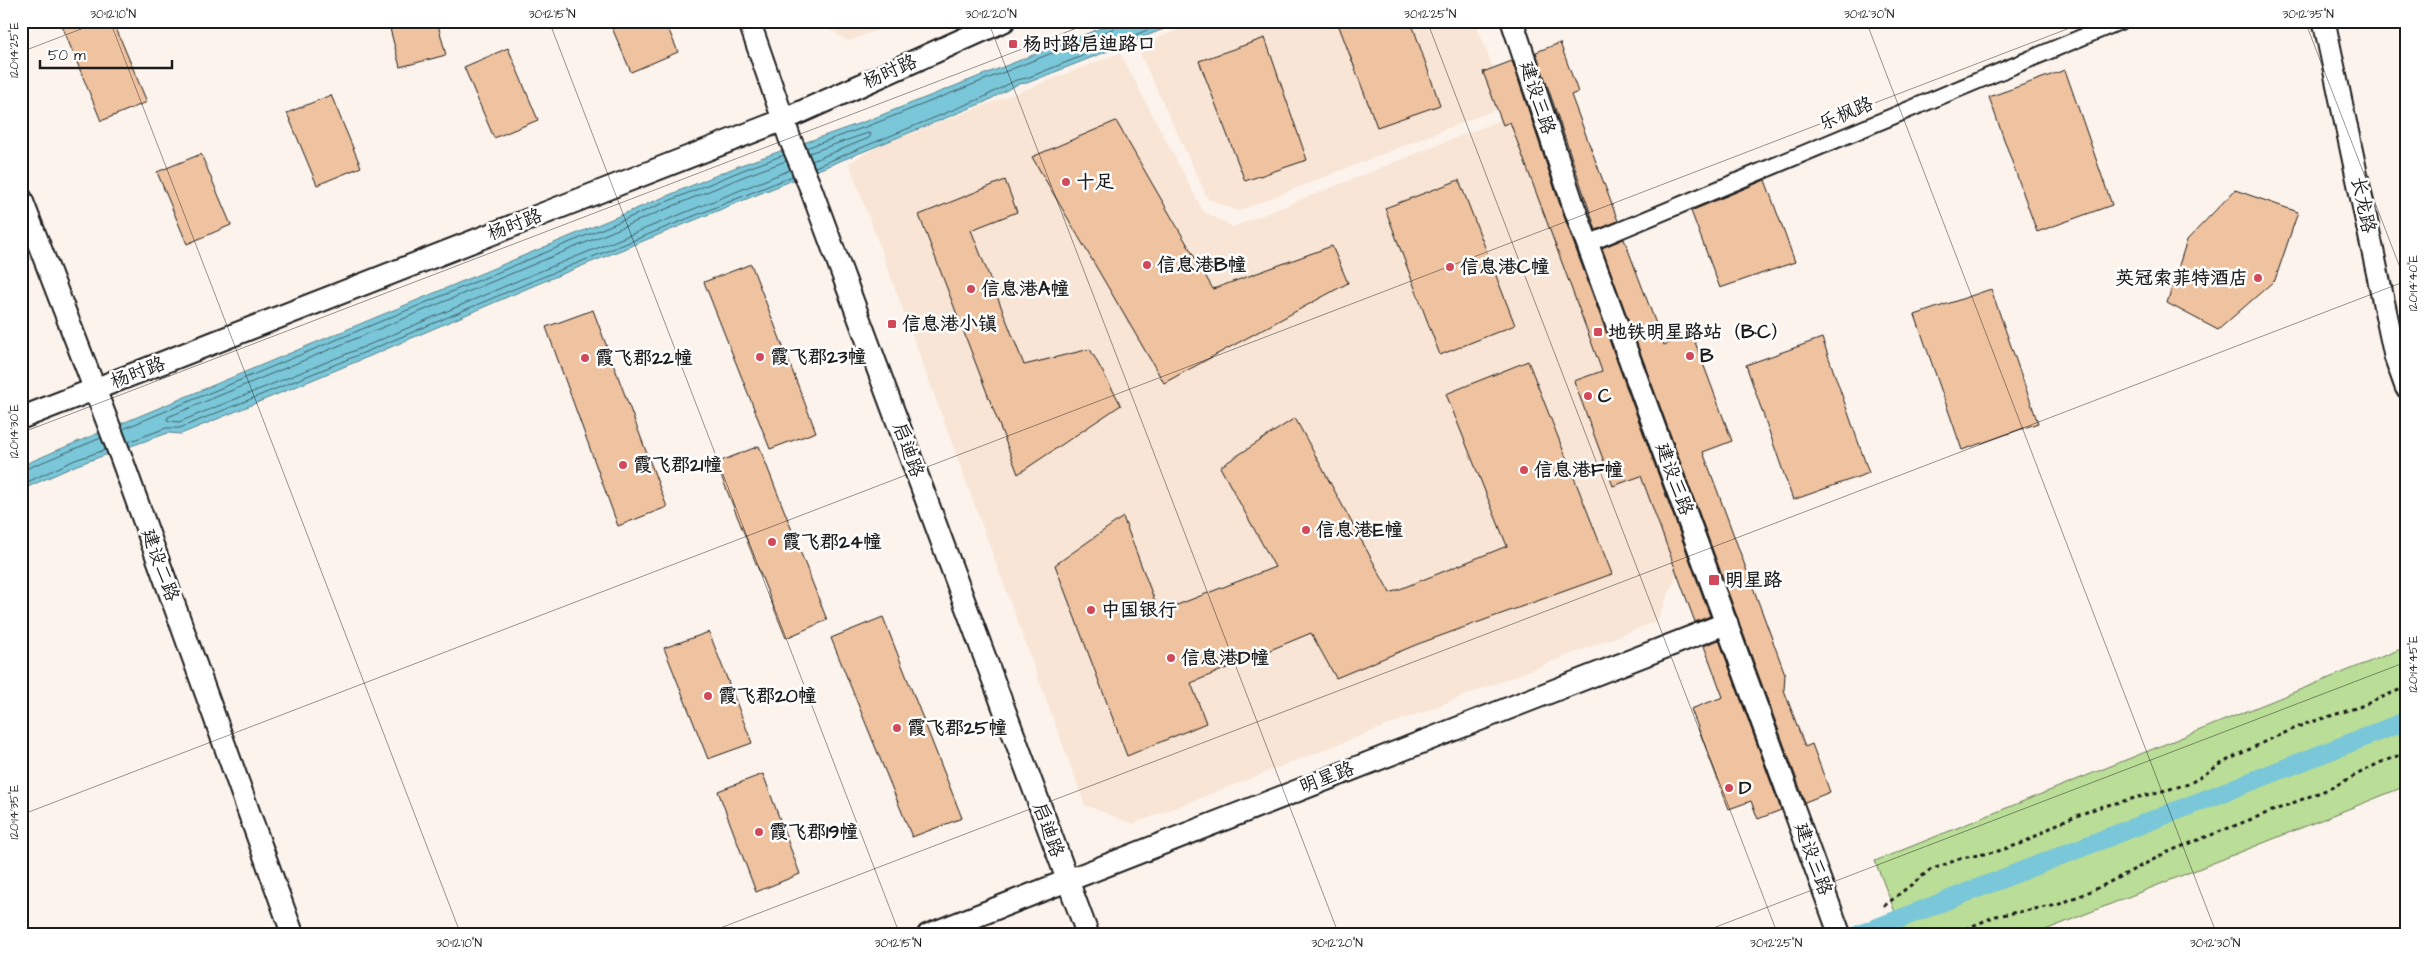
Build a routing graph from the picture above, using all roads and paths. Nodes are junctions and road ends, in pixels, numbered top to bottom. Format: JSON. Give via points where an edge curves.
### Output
{"nodes":[{"id":1,"x":748,"y":21,"type":"edge"},
{"id":2,"x":1004,"y":21,"type":"edge"},
{"id":3,"x":1512,"y":21,"type":"edge"},
{"id":4,"x":2121,"y":21,"type":"edge"},
{"id":5,"x":2324,"y":21,"type":"edge"},
{"id":6,"x":786,"y":129,"type":"junction"},
{"id":7,"x":21,"y":198,"type":"edge"},
{"id":8,"x":1587,"y":244,"type":"junction"},
{"id":9,"x":2400,"y":354,"type":"edge"},
{"id":10,"x":2406,"y":387,"type":"edge"},
{"id":11,"x":93,"y":390,"type":"junction"},
{"id":12,"x":21,"y":418,"type":"edge"},
{"id":13,"x":1727,"y":623,"type":"junction"},
{"id":14,"x":2406,"y":687,"type":"edge"},
{"id":15,"x":2406,"y":753,"type":"edge"},
{"id":16,"x":1066,"y":879,"type":"junction"},
{"id":17,"x":1884,"y":906,"type":"dead end"},
{"id":18,"x":1838,"y":928,"type":"edge"},
{"id":19,"x":293,"y":935,"type":"edge"},
{"id":20,"x":928,"y":935,"type":"edge"},
{"id":21,"x":1088,"y":935,"type":"edge"},
{"id":22,"x":1951,"y":935,"type":"edge"}],
"edges":[{"from":1,"to":6,"type":"street","name":"启迪路"},
{"from":2,"to":6,"type":"street","name":"杨时路"},
{"from":3,"to":8,"type":"street","name":"建设三路"},
{"from":4,"to":8,"type":"street","name":"乐枫路"},
{"from":5,"to":9,"type":"street","name":"长龙路"},
{"from":6,"to":11,"type":"street","name":"杨时路"},
{"from":6,"to":16,"type":"street","name":"启迪路"},
{"from":7,"to":11,"type":"street","name":"建设二路"},
{"from":8,"to":13,"type":"street","name":"建设三路"},
{"from":9,"to":10,"type":"street","name":"长龙路"},
{"from":11,"to":12,"type":"street","name":"杨时路"},
{"from":11,"to":19,"type":"street","name":"建设二路","via":[[121,457]]},
{"from":13,"to":16,"type":"street","name":"明星路"},
{"from":13,"to":18,"type":"street","name":"建设三路"},
{"from":14,"to":17,"type":"path","via":[[2266,741],[2189,784],[2100,807],[2063,821],[2023,843],[1962,858],[1930,870]]},
{"from":15,"to":22,"type":"path","via":[[2331,788],[2170,851],[2096,890],[2057,905],[1996,916]]},
{"from":16,"to":20,"type":"street","name":"明星路"},
{"from":16,"to":21,"type":"street","name":"启迪路"}]}
